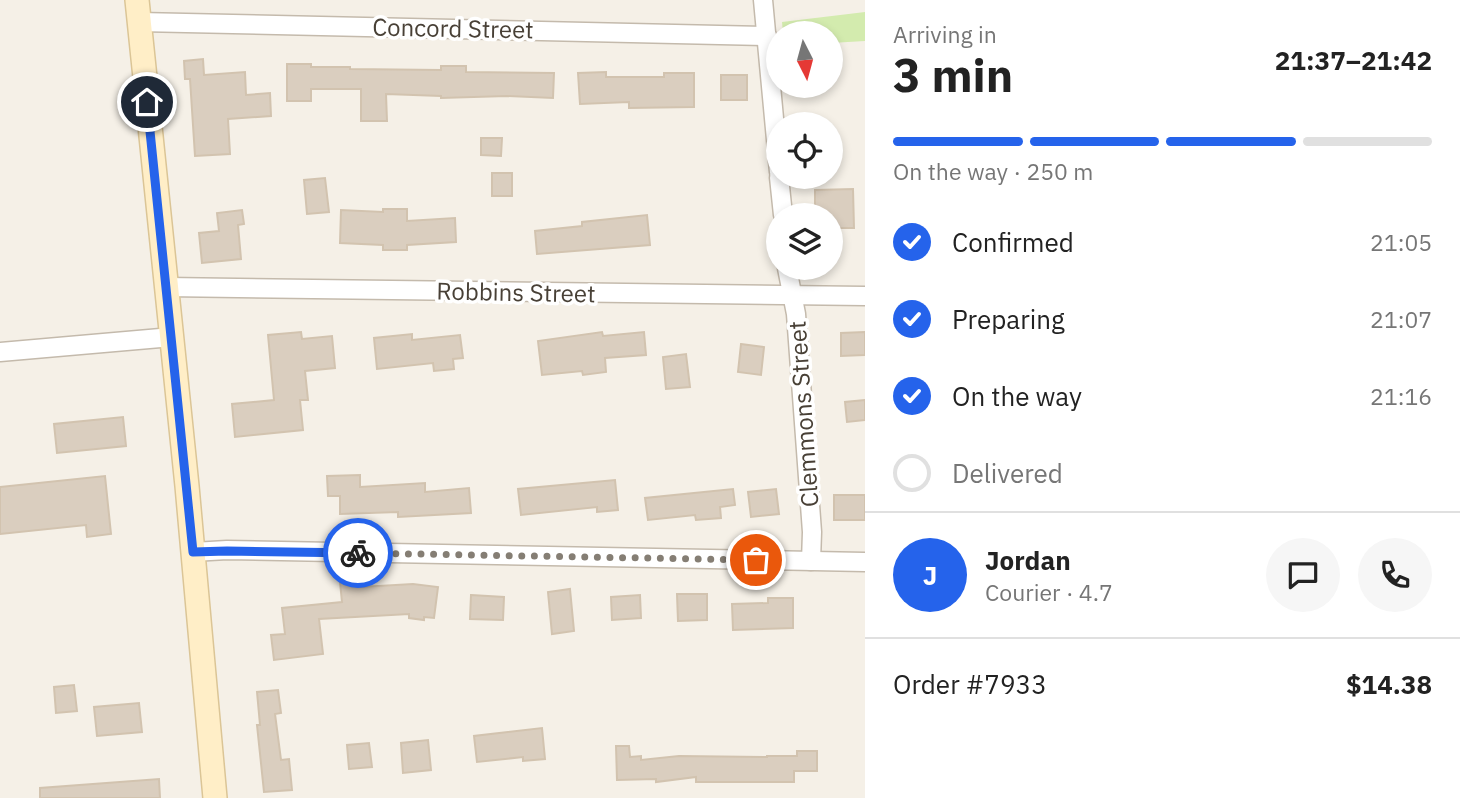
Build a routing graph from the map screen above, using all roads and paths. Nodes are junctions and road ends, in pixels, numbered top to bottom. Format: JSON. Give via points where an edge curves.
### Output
{"nodes":[{"id":1,"x":763,"y":0,"type":"edge"},
{"id":2,"x":138,"y":11,"type":"edge"},
{"id":3,"x":766,"y":27,"type":"edge"},
{"id":4,"x":766,"y":36,"type":"edge"},
{"id":5,"x":789,"y":280,"type":"edge"},
{"id":6,"x":166,"y":287,"type":"junction"},
{"id":7,"x":792,"y":295,"type":"junction"},
{"id":8,"x":865,"y":296,"type":"edge"},
{"id":9,"x":172,"y":337,"type":"junction"},
{"id":10,"x":0,"y":352,"type":"edge"},
{"id":11,"x":193,"y":552,"type":"junction"},
{"id":12,"x":811,"y":561,"type":"junction"},
{"id":13,"x":865,"y":562,"type":"edge"},
{"id":14,"x":215,"y":798,"type":"edge"}],
"edges":[{"from":1,"to":3,"type":"street"},
{"from":2,"to":4,"type":"street","name":"Concord Street"},
{"from":2,"to":6,"type":"main road"},
{"from":5,"to":7,"type":"street","name":"Clemmons Street"},
{"from":6,"to":7,"type":"street","name":"Robbins Street"},
{"from":6,"to":9,"type":"main road"},
{"from":7,"to":8,"type":"street","name":"Robbins Street"},
{"from":7,"to":12,"type":"street","name":"Clemmons Street"},
{"from":9,"to":10,"type":"street"},
{"from":9,"to":11,"type":"main road"},
{"from":11,"to":12,"type":"street"},
{"from":11,"to":14,"type":"main road"},
{"from":12,"to":13,"type":"street"}]}
